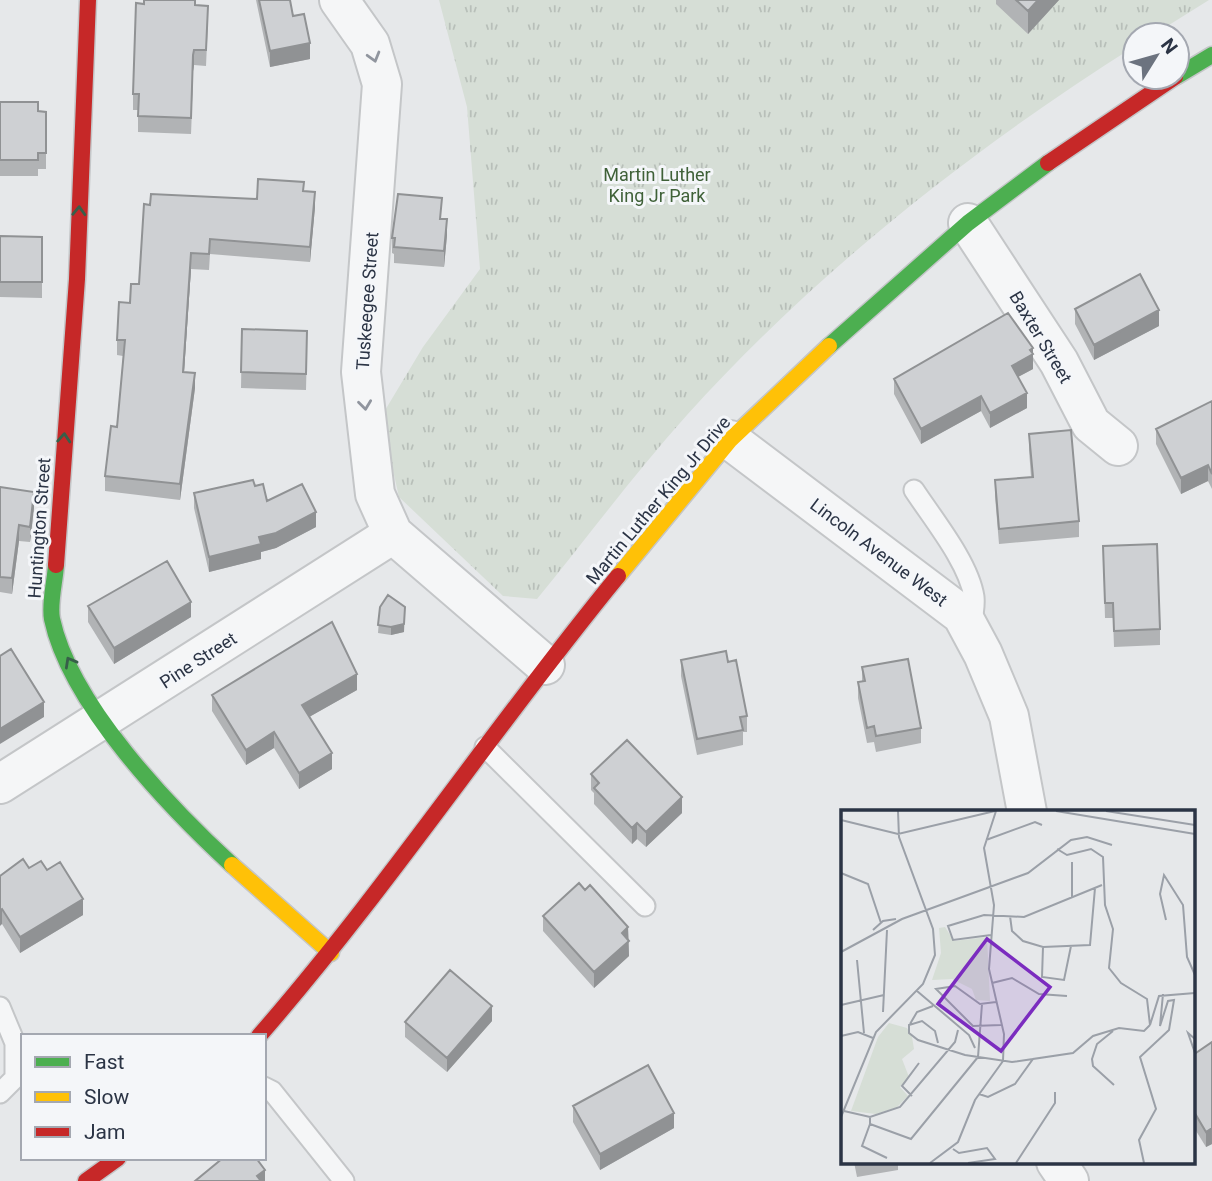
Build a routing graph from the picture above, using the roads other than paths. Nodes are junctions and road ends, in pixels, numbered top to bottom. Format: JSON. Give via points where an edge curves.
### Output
{"nodes":[{"id":1,"x":88,"y":0,"type":"edge"},
{"id":2,"x":339,"y":0,"type":"edge"},
{"id":3,"x":1212,"y":55,"type":"edge"},
{"id":4,"x":1191,"y":67,"type":"edge"},
{"id":5,"x":1154,"y":91,"type":"edge"},
{"id":6,"x":968,"y":223,"type":"junction"},
{"id":7,"x":730,"y":440,"type":"junction"},
{"id":8,"x":1118,"y":446,"type":"dead end"},
{"id":9,"x":914,"y":490,"type":"dead end"},
{"id":10,"x":393,"y":534,"type":"junction"},
{"id":11,"x":970,"y":629,"type":"junction"},
{"id":12,"x":545,"y":665,"type":"junction"},
{"id":13,"x":103,"y":721,"type":"junction"},
{"id":14,"x":485,"y":747,"type":"junction"},
{"id":15,"x":0,"y":784,"type":"edge"},
{"id":16,"x":1027,"y":810,"type":"edge"},
{"id":17,"x":645,"y":906,"type":"dead end"},
{"id":18,"x":331,"y":953,"type":"junction"},
{"id":19,"x":0,"y":1007,"type":"edge"},
{"id":20,"x":261,"y":1034,"type":"edge"},
{"id":21,"x":266,"y":1088,"type":"edge"},
{"id":22,"x":0,"y":1093,"type":"edge"},
{"id":23,"x":115,"y":1160,"type":"edge"},
{"id":24,"x":1057,"y":1164,"type":"edge"},
{"id":25,"x":86,"y":1181,"type":"edge"},
{"id":26,"x":344,"y":1181,"type":"edge"},
{"id":27,"x":1069,"y":1181,"type":"edge"}],
"edges":[{"from":13,"to":1,"type":"main road","name":"Huntington Street","one_way":true,"via":[[59,643],[52,618],[77,279]]},
{"from":2,"to":10,"type":"street","name":"Tuskeegee Street","one_way":true,"via":[[370,44],[382,84],[361,372],[375,494]]},
{"from":3,"to":4,"type":"main road","name":"Martin Luther King Jr Drive"},
{"from":5,"to":6,"type":"main road","name":"Martin Luther King Jr Drive","via":[[1022,180]]},
{"from":6,"to":7,"type":"main road","name":"Martin Luther King Jr Drive","via":[[877,301]]},
{"from":6,"to":8,"type":"street","name":"Baxter Street","via":[[1059,362],[1091,424]]},
{"from":7,"to":11,"type":"street","name":"Lincoln Avenue West","via":[[931,589],[962,615]]},
{"from":7,"to":12,"type":"main road","name":"Martin Luther King Jr Drive"},
{"from":9,"to":11,"type":"lane","via":[[960,564],[974,596]]},
{"from":10,"to":12,"type":"street","name":"Tuskeegee Street"},
{"from":10,"to":13,"type":"street","name":"Pine Street"},
{"from":11,"to":16,"type":"street","name":"Lincoln Avenue West","via":[[1009,716]]},
{"from":12,"to":14,"type":"main road","name":"Martin Luther King Jr Drive"},
{"from":13,"to":15,"type":"street","name":"Pine Street"},
{"from":13,"to":18,"type":"main road","name":"Huntington Street","via":[[146,776],[235,871]]},
{"from":14,"to":17,"type":"lane"},
{"from":14,"to":18,"type":"main road","name":"Martin Luther King Jr Drive"},
{"from":18,"to":20,"type":"main road","name":"Martin Luther King Jr Drive"},
{"from":19,"to":22,"type":"lane","via":[[15,1043],[15,1078]]},
{"from":21,"to":26,"type":"lane"},
{"from":23,"to":25,"type":"main road"},
{"from":24,"to":27,"type":"street"}]}
